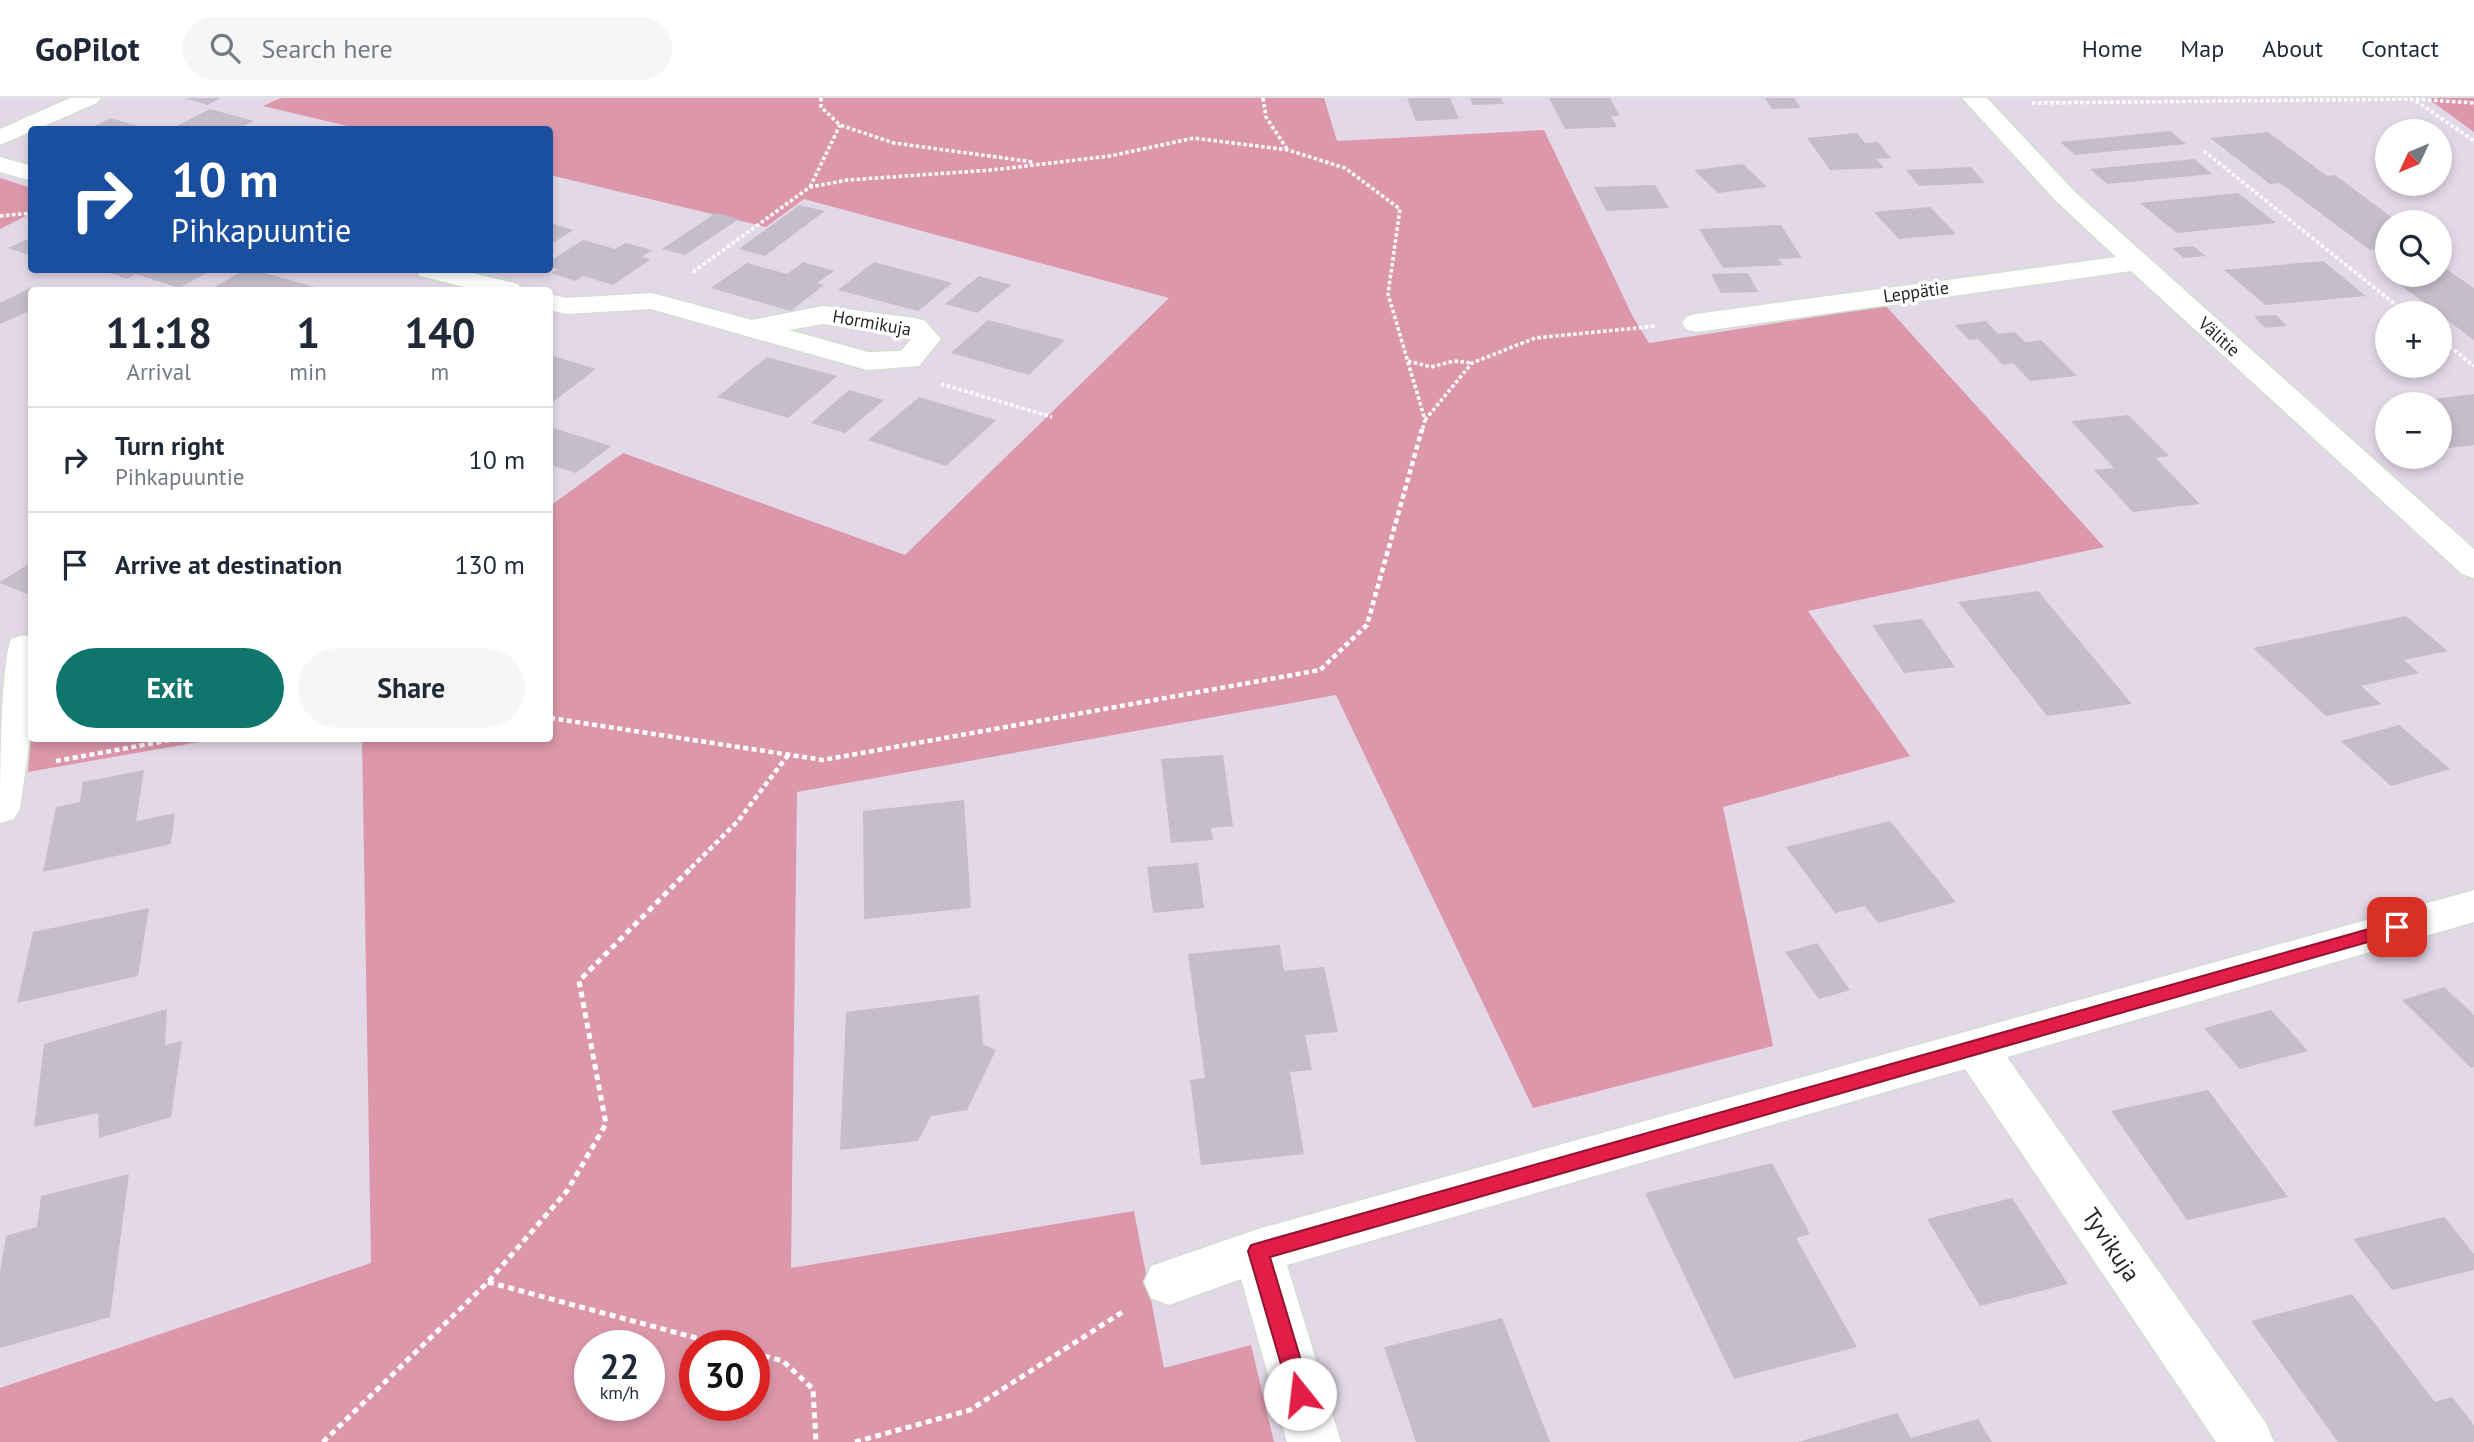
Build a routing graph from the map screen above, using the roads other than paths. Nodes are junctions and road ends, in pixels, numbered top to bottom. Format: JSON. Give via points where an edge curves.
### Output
{"nodes":[{"id":1,"x":89,"y":98,"type":"edge"},
{"id":2,"x":1976,"y":101,"type":"edge"},
{"id":3,"x":0,"y":138,"type":"edge"},
{"id":4,"x":0,"y":164,"type":"edge"},
{"id":5,"x":28,"y":173,"type":"edge"},
{"id":6,"x":2136,"y":262,"type":"junction"},
{"id":7,"x":442,"y":273,"type":"edge"},
{"id":8,"x":496,"y":287,"type":"edge"},
{"id":9,"x":555,"y":309,"type":"edge"},
{"id":10,"x":1696,"y":323,"type":"road end"},
{"id":11,"x":751,"y":329,"type":"junction"},
{"id":12,"x":2474,"y":567,"type":"edge"},
{"id":13,"x":19,"y":646,"type":"edge"},
{"id":14,"x":0,"y":809,"type":"edge"},
{"id":15,"x":2474,"y":906,"type":"edge"},
{"id":16,"x":1975,"y":1047,"type":"junction"},
{"id":17,"x":1258,"y":1251,"type":"junction"},
{"id":18,"x":1169,"y":1282,"type":"road end"},
{"id":19,"x":1314,"y":1442,"type":"edge"},
{"id":20,"x":2247,"y":1442,"type":"edge"}],
"edges":[{"from":1,"to":3,"type":"street"},
{"from":2,"to":6,"type":"street","name":"Välitie","via":[[2065,196]]},
{"from":4,"to":5,"type":"street"},
{"from":6,"to":10,"type":"street","name":"Leppätie"},
{"from":6,"to":12,"type":"street","name":"Välitie"},
{"from":7,"to":8,"type":"street"},
{"from":9,"to":11,"type":"street","name":"Hormikuja","via":[[652,301]]},
{"from":11,"to":11,"type":"street","name":"Hormikuja","via":[[867,361],[909,360],[927,339],[915,327],[823,314]]},
{"from":13,"to":14,"type":"street"},
{"from":15,"to":16,"type":"street"},
{"from":16,"to":17,"type":"street"},
{"from":16,"to":20,"type":"street","name":"Tyvikuja"},
{"from":17,"to":18,"type":"street"},
{"from":17,"to":19,"type":"street"}]}
